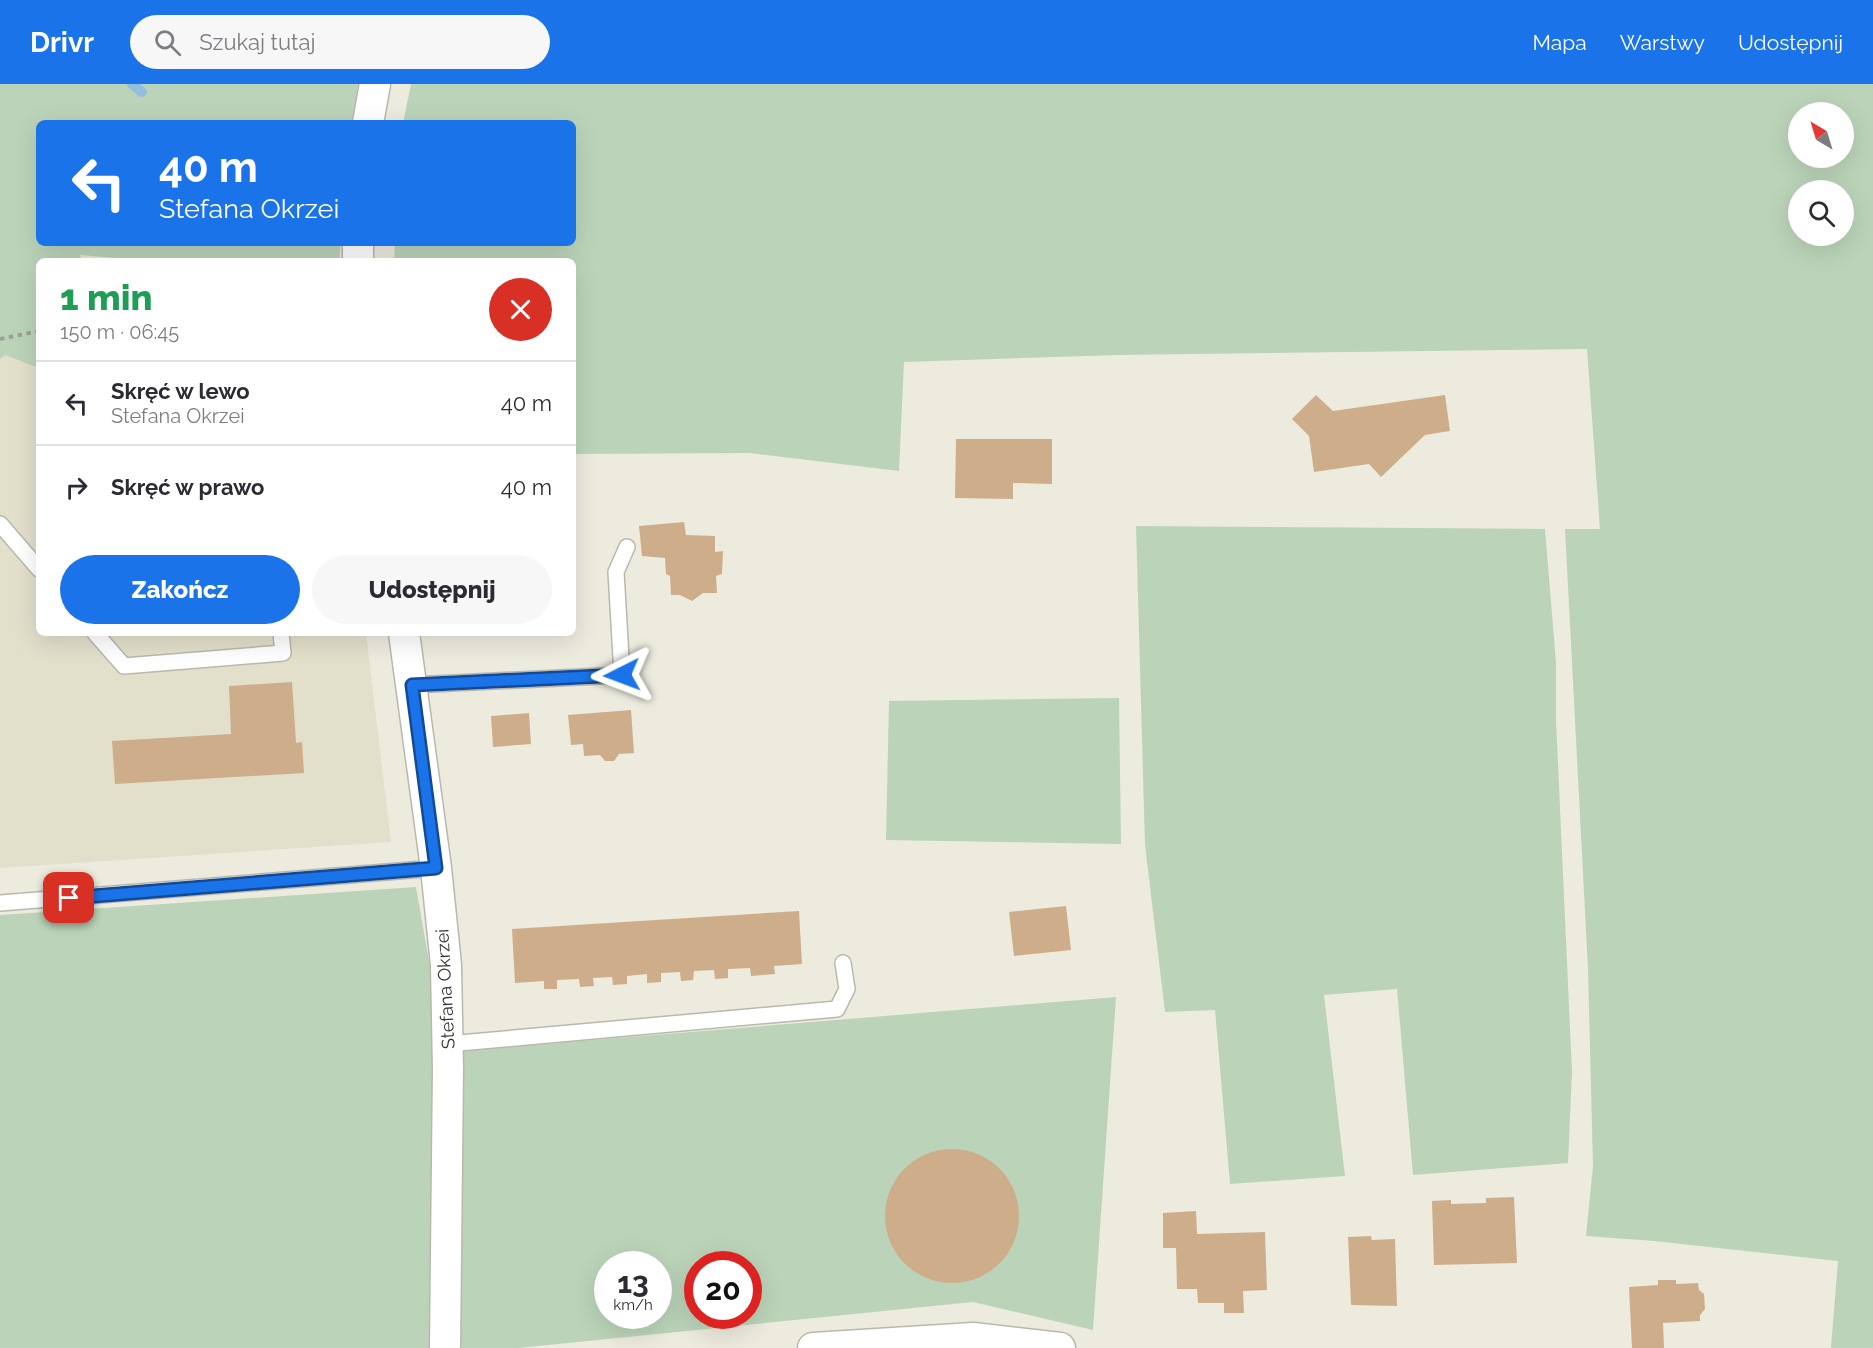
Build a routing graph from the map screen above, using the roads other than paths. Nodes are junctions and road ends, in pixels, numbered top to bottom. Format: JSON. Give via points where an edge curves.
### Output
{"nodes":[{"id":1,"x":375,"y":84,"type":"edge"},
{"id":2,"x":369,"y":120,"type":"edge"},
{"id":3,"x":0,"y":524,"type":"edge"},
{"id":4,"x":627,"y":547,"type":"dead end"},
{"id":5,"x":36,"y":566,"type":"edge"},
{"id":6,"x":98,"y":636,"type":"edge"},
{"id":7,"x":281,"y":636,"type":"edge"},
{"id":8,"x":404,"y":636,"type":"edge"},
{"id":9,"x":412,"y":685,"type":"junction"},
{"id":10,"x":436,"y":868,"type":"junction"},
{"id":11,"x":0,"y":903,"type":"edge"},
{"id":12,"x":843,"y":963,"type":"dead end"},
{"id":13,"x":448,"y":1044,"type":"junction"},
{"id":14,"x":445,"y":1348,"type":"edge"},
{"id":15,"x":813,"y":1348,"type":"edge"},
{"id":16,"x":1060,"y":1348,"type":"edge"}],
"edges":[{"from":1,"to":2,"type":"street"},
{"from":3,"to":5,"type":"lane"},
{"from":4,"to":9,"type":"lane","via":[[616,572],[622,675]]},
{"from":6,"to":7,"type":"lane","via":[[124,666],[283,653]]},
{"from":8,"to":9,"type":"street","name":"Stefana Okrzei"},
{"from":9,"to":10,"type":"street","name":"Stefana Okrzei"},
{"from":10,"to":11,"type":"lane"},
{"from":10,"to":13,"type":"street","name":"Stefana Okrzei","via":[[446,965]]},
{"from":12,"to":13,"type":"lane","via":[[847,989],[837,1009]]},
{"from":13,"to":14,"type":"street","name":"Stefana Okrzei"},
{"from":15,"to":16,"type":"street","via":[[973,1338]]}]}
